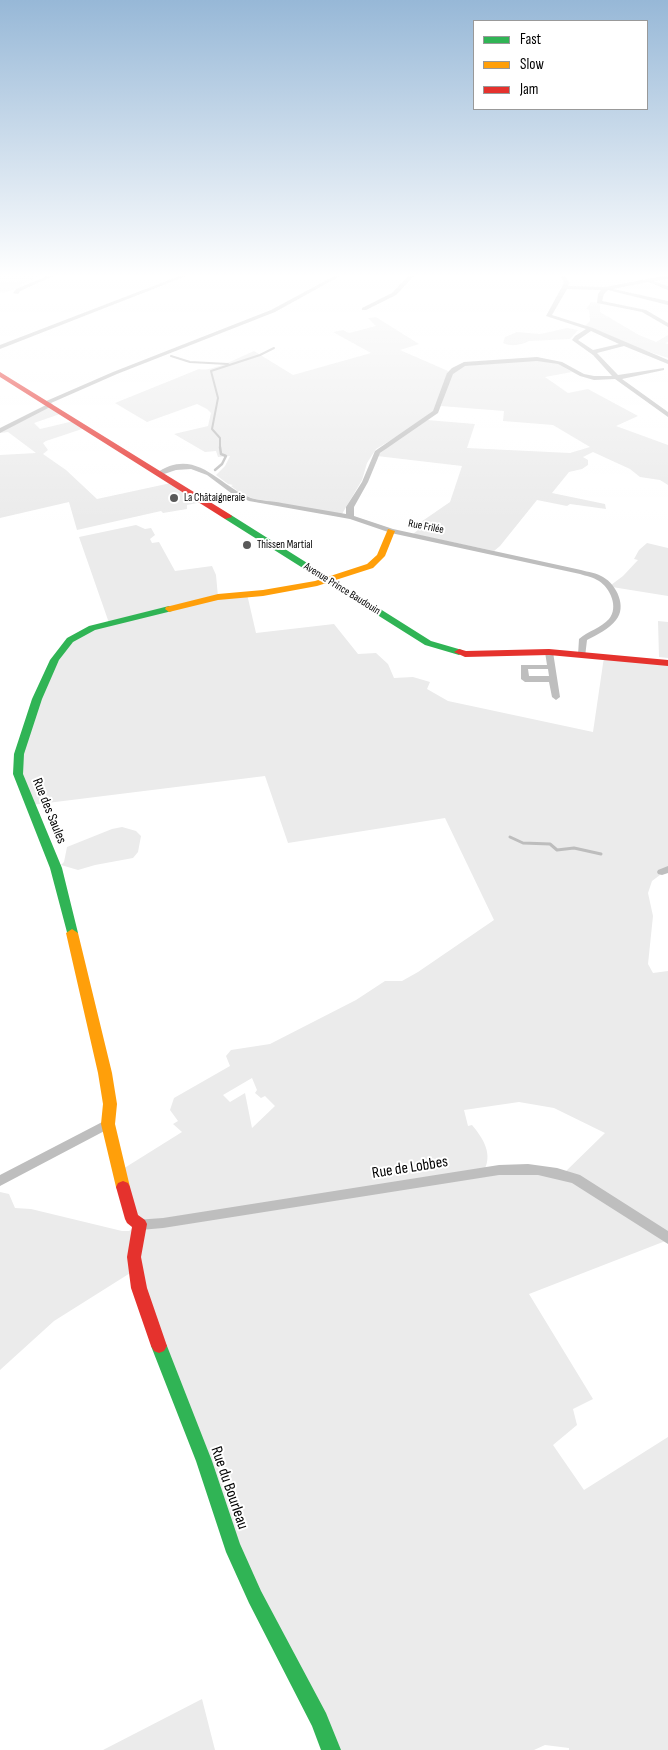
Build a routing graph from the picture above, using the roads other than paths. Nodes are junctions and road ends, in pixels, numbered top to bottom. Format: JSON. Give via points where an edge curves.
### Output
{"nodes":[{"id":1,"x":157,"y":357,"type":"edge"},
{"id":2,"x":597,"y":357,"type":"edge"},
{"id":3,"x":655,"y":357,"type":"edge"},
{"id":4,"x":668,"y":362,"type":"edge"},
{"id":5,"x":662,"y":369,"type":"dead end"},
{"id":6,"x":0,"y":374,"type":"edge"},
{"id":7,"x":617,"y":378,"type":"junction"},
{"id":8,"x":48,"y":404,"type":"junction"},
{"id":9,"x":668,"y":415,"type":"edge"},
{"id":10,"x":0,"y":431,"type":"edge"},
{"id":11,"x":158,"y":474,"type":"junction"},
{"id":12,"x":351,"y":517,"type":"junction"},
{"id":13,"x":391,"y":531,"type":"junction"},
{"id":14,"x":326,"y":580,"type":"junction"},
{"id":15,"x":549,"y":652,"type":"junction"},
{"id":16,"x":582,"y":655,"type":"junction"},
{"id":17,"x":668,"y":663,"type":"edge"},
{"id":18,"x":550,"y":667,"type":"junction"},
{"id":19,"x":552,"y":679,"type":"junction"},
{"id":20,"x":556,"y":697,"type":"dead end"},
{"id":21,"x":108,"y":1124,"type":"junction"},
{"id":22,"x":0,"y":1180,"type":"edge"},
{"id":23,"x":140,"y":1224,"type":"junction"},
{"id":24,"x":668,"y":1238,"type":"edge"},
{"id":25,"x":331,"y":1750,"type":"edge"}],
"edges":[{"from":1,"to":8,"type":"street"},
{"from":2,"to":7,"type":"street"},
{"from":3,"to":4,"type":"street"},
{"from":5,"to":7,"type":"street"},
{"from":6,"to":8,"type":"street","name":"Avenue Prince Baudouin"},
{"from":7,"to":9,"type":"street"},
{"from":7,"to":12,"type":"street","via":[[588,378],[560,364],[537,358],[457,367],[448,376],[436,412],[377,452],[366,482],[350,507],[348,513]]},
{"from":8,"to":10,"type":"street"},
{"from":8,"to":11,"type":"street","name":"Avenue Prince Baudouin"},
{"from":11,"to":12,"type":"street","name":"Rue Frilée","via":[[182,466],[208,472],[241,497]]},
{"from":11,"to":14,"type":"street","name":"Avenue Prince Baudouin"},
{"from":12,"to":13,"type":"street","name":"Rue Frilée"},
{"from":13,"to":14,"type":"street","name":"Rue des Saules","via":[[377,563]]},
{"from":13,"to":16,"type":"street","name":"Rue Frilée","via":[[581,572],[604,581],[615,597],[616,613],[609,622],[583,639]]},
{"from":14,"to":15,"type":"street","name":"Avenue Prince Baudouin","via":[[419,638],[451,651],[472,655]]},
{"from":14,"to":21,"type":"street","name":"Rue des Saules","via":[[263,593],[218,597],[87,630],[70,640],[64,648],[37,699],[19,754],[18,774],[56,868],[105,1073],[110,1104]]},
{"from":15,"to":16,"type":"street","name":"Avenue Prince Baudouin"},
{"from":15,"to":18,"type":"street"},
{"from":16,"to":17,"type":"street","name":"Avenue Prince Baudouin"},
{"from":18,"to":19,"type":"street"},
{"from":18,"to":19,"type":"street","via":[[524,667],[525,679]]},
{"from":19,"to":20,"type":"street"},
{"from":21,"to":22,"type":"street"},
{"from":21,"to":23,"type":"street","name":"Rue des Saules","via":[[128,1210],[132,1219]]},
{"from":23,"to":24,"type":"street","name":"Rue de Lobbes","via":[[499,1170],[531,1169],[576,1179]]},
{"from":23,"to":25,"type":"street","name":"Rue du Bourleau","via":[[134,1257],[139,1288],[168,1370],[204,1461],[232,1546]]}]}
